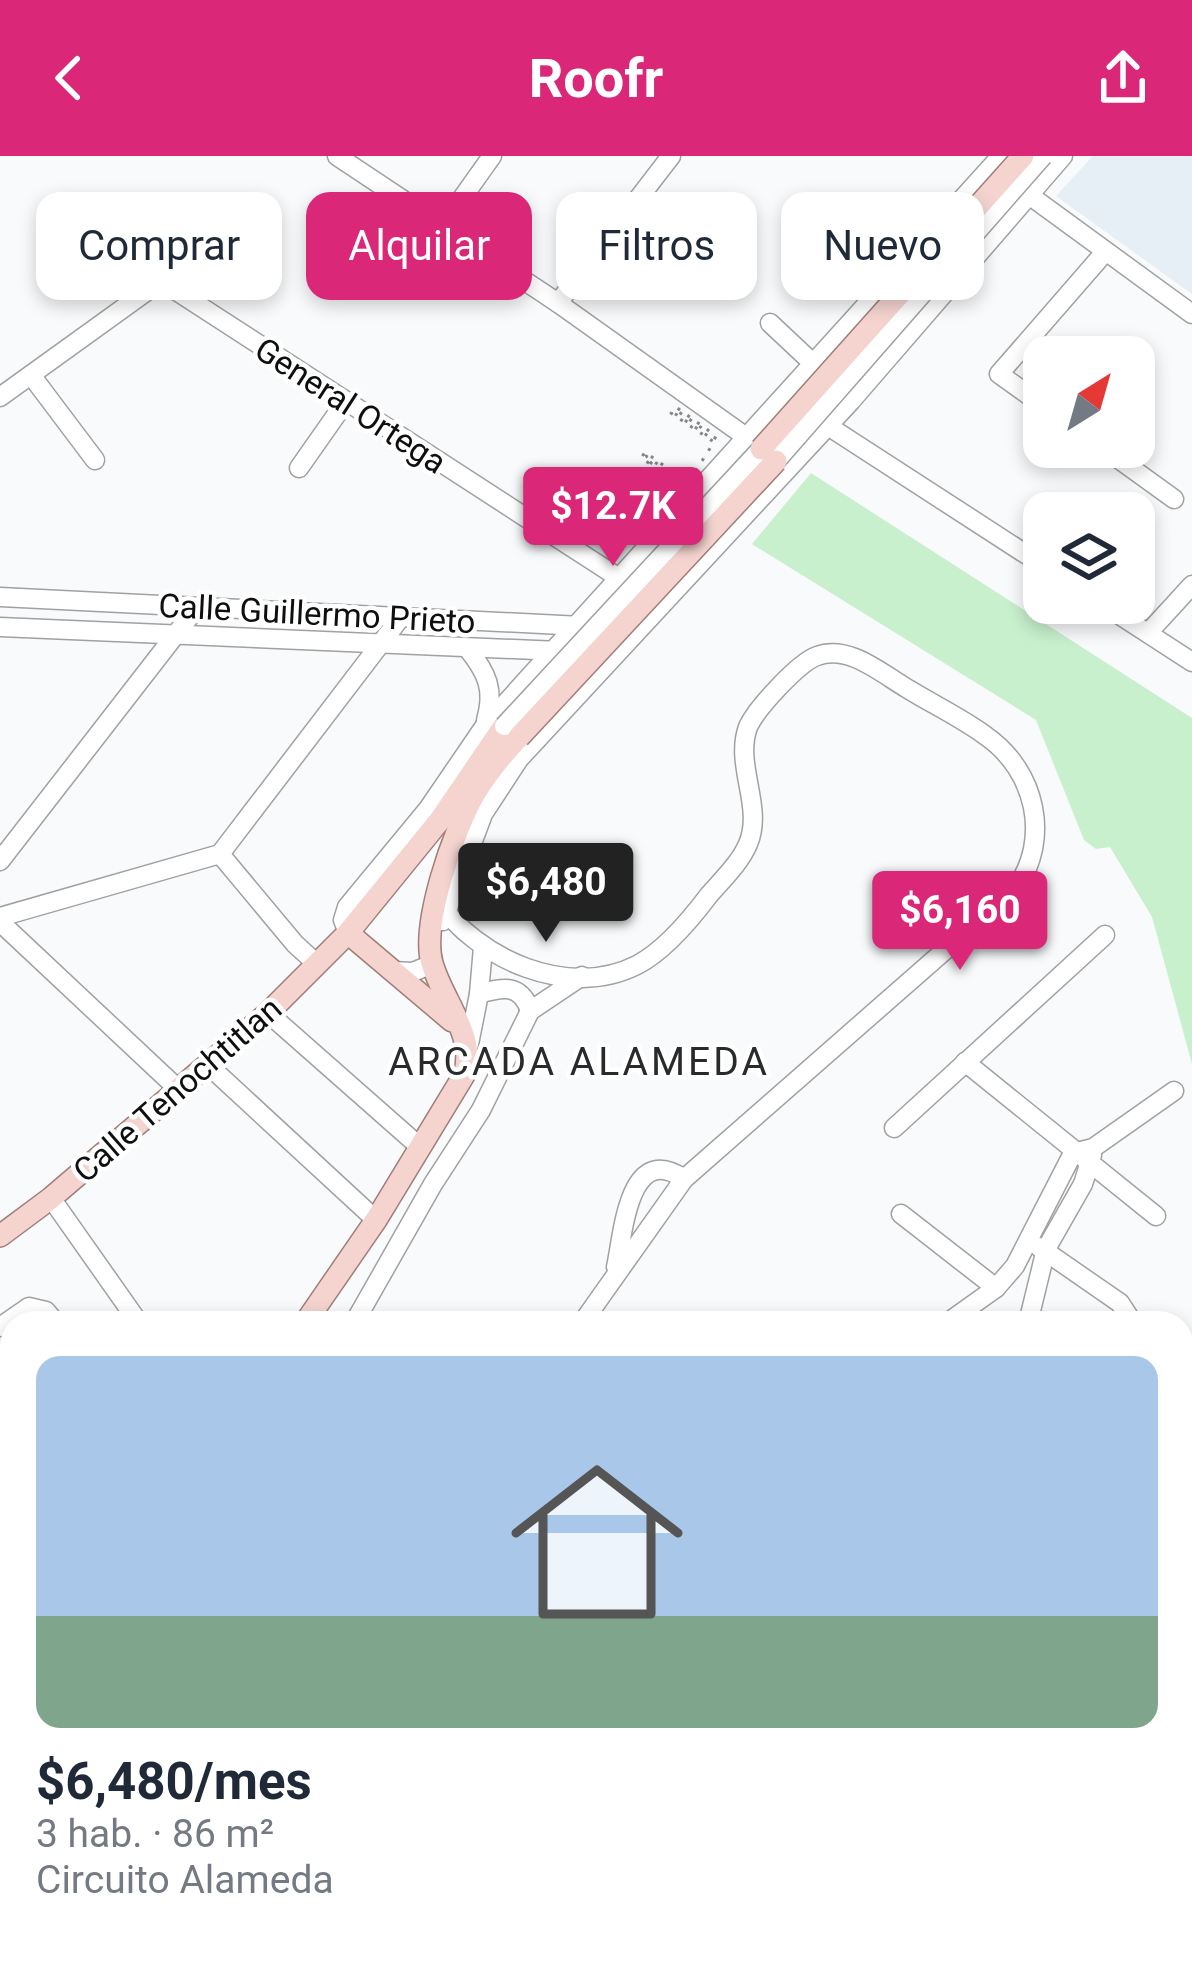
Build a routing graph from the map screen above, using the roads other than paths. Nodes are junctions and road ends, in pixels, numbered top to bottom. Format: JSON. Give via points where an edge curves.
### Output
{"nodes":[{"id":1,"x":337,"y":156,"type":"edge"},
{"id":2,"x":493,"y":156,"type":"edge"},
{"id":3,"x":671,"y":156,"type":"edge"},
{"id":4,"x":1001,"y":156,"type":"edge"},
{"id":5,"x":1023,"y":156,"type":"edge"},
{"id":6,"x":1043,"y":156,"type":"edge"},
{"id":7,"x":1063,"y":156,"type":"edge"},
{"id":8,"x":392,"y":192,"type":"edge"},
{"id":9,"x":467,"y":192,"type":"edge"},
{"id":10,"x":1029,"y":195,"type":"junction"},
{"id":11,"x":1105,"y":252,"type":"junction"},
{"id":12,"x":532,"y":285,"type":"edge"},
{"id":13,"x":558,"y":303,"type":"junction"},
{"id":14,"x":1192,"y":314,"type":"edge"},
{"id":15,"x":770,"y":323,"type":"dead end"},
{"id":16,"x":1032,"y":336,"type":"edge"},
{"id":17,"x":1023,"y":346,"type":"edge"},
{"id":18,"x":814,"y":364,"type":"junction"},
{"id":19,"x":0,"y":370,"type":"edge"},
{"id":20,"x":25,"y":379,"type":"junction"},
{"id":21,"x":1023,"y":391,"type":"edge"},
{"id":22,"x":0,"y":397,"type":"edge"},
{"id":23,"x":346,"y":401,"type":"junction"},
{"id":24,"x":851,"y":401,"type":"junction"},
{"id":25,"x":828,"y":426,"type":"junction"},
{"id":26,"x":768,"y":454,"type":"junction"},
{"id":27,"x":95,"y":460,"type":"dead end"},
{"id":28,"x":298,"y":467,"type":"dead end"},
{"id":29,"x":1131,"y":468,"type":"edge"},
{"id":30,"x":1174,"y":499,"type":"dead end"},
{"id":31,"x":1023,"y":552,"type":"edge"},
{"id":32,"x":620,"y":578,"type":"junction"},
{"id":33,"x":1192,"y":585,"type":"edge"},
{"id":34,"x":0,"y":597,"type":"edge"},
{"id":35,"x":662,"y":606,"type":"junction"},
{"id":36,"x":197,"y":607,"type":"junction"},
{"id":37,"x":401,"y":617,"type":"junction"},
{"id":38,"x":1134,"y":624,"type":"edge"},
{"id":39,"x":576,"y":625,"type":"junction"},
{"id":40,"x":0,"y":627,"type":"edge"},
{"id":41,"x":1148,"y":633,"type":"junction"},
{"id":42,"x":176,"y":635,"type":"junction"},
{"id":43,"x":632,"y":639,"type":"junction"},
{"id":44,"x":382,"y":644,"type":"junction"},
{"id":45,"x":468,"y":649,"type":"junction"},
{"id":46,"x":553,"y":650,"type":"junction"},
{"id":47,"x":1192,"y":662,"type":"edge"},
{"id":48,"x":611,"y":663,"type":"junction"},
{"id":49,"x":502,"y":730,"type":"junction"},
{"id":50,"x":220,"y":854,"type":"junction"},
{"id":51,"x":0,"y":861,"type":"edge"},
{"id":52,"x":442,"y":908,"type":"junction"},
{"id":53,"x":0,"y":920,"type":"edge"},
{"id":54,"x":348,"y":933,"type":"junction"},
{"id":55,"x":1105,"y":934,"type":"dead end"},
{"id":56,"x":483,"y":946,"type":"junction"},
{"id":57,"x":430,"y":955,"type":"junction"},
{"id":58,"x":317,"y":964,"type":"junction"},
{"id":59,"x":393,"y":971,"type":"junction"},
{"id":60,"x":583,"y":976,"type":"junction"},
{"id":61,"x":479,"y":994,"type":"junction"},
{"id":62,"x":530,"y":1011,"type":"junction"},
{"id":63,"x":268,"y":1013,"type":"junction"},
{"id":64,"x":458,"y":1025,"type":"junction"},
{"id":65,"x":468,"y":1049,"type":"junction"},
{"id":66,"x":965,"y":1063,"type":"junction"},
{"id":67,"x":207,"y":1064,"type":"junction"},
{"id":68,"x":178,"y":1089,"type":"junction"},
{"id":69,"x":1174,"y":1091,"type":"dead end"},
{"id":70,"x":894,"y":1128,"type":"dead end"},
{"id":71,"x":420,"y":1147,"type":"junction"},
{"id":72,"x":1085,"y":1156,"type":"junction"},
{"id":73,"x":684,"y":1179,"type":"junction"},
{"id":74,"x":51,"y":1198,"type":"junction"},
{"id":75,"x":901,"y":1214,"type":"dead end"},
{"id":76,"x":1156,"y":1216,"type":"dead end"},
{"id":77,"x":376,"y":1220,"type":"junction"},
{"id":78,"x":0,"y":1236,"type":"edge"},
{"id":79,"x":1037,"y":1246,"type":"junction"},
{"id":80,"x":614,"y":1278,"type":"junction"},
{"id":81,"x":996,"y":1288,"type":"junction"},
{"id":82,"x":131,"y":1311,"type":"edge"},
{"id":83,"x":313,"y":1311,"type":"edge"},
{"id":84,"x":361,"y":1311,"type":"edge"},
{"id":85,"x":591,"y":1311,"type":"edge"},
{"id":86,"x":963,"y":1311,"type":"edge"},
{"id":87,"x":1029,"y":1311,"type":"edge"},
{"id":88,"x":1125,"y":1311,"type":"edge"}],
"edges":[{"from":1,"to":8,"type":"street"},
{"from":2,"to":9,"type":"street"},
{"from":3,"to":13,"type":"street"},
{"from":4,"to":18,"type":"street"},
{"from":5,"to":26,"type":"main road","bridge":true},
{"from":6,"to":26,"type":"street","bridge":true},
{"from":7,"to":10,"type":"street"},
{"from":10,"to":11,"type":"street"},
{"from":10,"to":24,"type":"street"},
{"from":11,"to":14,"type":"street"},
{"from":11,"to":16,"type":"street"},
{"from":12,"to":13,"type":"street"},
{"from":13,"to":26,"type":"street"},
{"from":15,"to":18,"type":"street"},
{"from":17,"to":21,"type":"street","via":[[999,374]]},
{"from":18,"to":24,"type":"street"},
{"from":18,"to":26,"type":"street"},
{"from":19,"to":20,"type":"street"},
{"from":20,"to":22,"type":"street"},
{"from":20,"to":23,"type":"street","name":"General Ortega","via":[[160,281]]},
{"from":20,"to":27,"type":"street"},
{"from":23,"to":28,"type":"street"},
{"from":23,"to":32,"type":"street","name":"General Ortega"},
{"from":24,"to":25,"type":"street"},
{"from":25,"to":26,"type":"street"},
{"from":25,"to":31,"type":"street"},
{"from":26,"to":32,"type":"street","name":"Calle Tenochtitlan"},
{"from":26,"to":35,"type":"street"},
{"from":26,"to":49,"type":"main road","name":"Calle Tenochtitlan","bridge":true},
{"from":29,"to":30,"type":"street"},
{"from":32,"to":35,"type":"street","name":"General Ortega"},
{"from":32,"to":39,"type":"street","name":"Calle Tenochtitlan"},
{"from":33,"to":41,"type":"street"},
{"from":34,"to":36,"type":"street","name":"Calle Guillermo Prieto"},
{"from":35,"to":43,"type":"street"},
{"from":36,"to":37,"type":"street","name":"Calle Guillermo Prieto"},
{"from":36,"to":42,"type":"street"},
{"from":37,"to":39,"type":"street","name":"Calle Guillermo Prieto"},
{"from":37,"to":44,"type":"street"},
{"from":38,"to":41,"type":"street"},
{"from":39,"to":43,"type":"street","name":"Calle Guillermo Prieto"},
{"from":39,"to":46,"type":"street","name":"Calle Tenochtitlan"},
{"from":40,"to":42,"type":"street","name":"Calle Guillermo Prieto"},
{"from":41,"to":47,"type":"street"},
{"from":42,"to":44,"type":"street","name":"Calle Guillermo Prieto"},
{"from":42,"to":51,"type":"street"},
{"from":43,"to":48,"type":"street"},
{"from":44,"to":45,"type":"street","name":"Calle Guillermo Prieto"},
{"from":44,"to":50,"type":"street"},
{"from":45,"to":46,"type":"street","name":"Calle Guillermo Prieto"},
{"from":45,"to":49,"type":"street","via":[[486,672]]},
{"from":46,"to":48,"type":"street","name":"Calle Guillermo Prieto"},
{"from":46,"to":49,"type":"street","name":"Calle Tenochtitlan"},
{"from":48,"to":52,"type":"street","via":[[497,788]]},
{"from":49,"to":52,"type":"main road","via":[[471,800]]},
{"from":49,"to":54,"type":"main road","name":"Calle Tenochtitlan"},
{"from":50,"to":53,"type":"street"},
{"from":50,"to":58,"type":"street"},
{"from":52,"to":56,"type":"street"},
{"from":52,"to":57,"type":"main road"},
{"from":53,"to":68,"type":"street"},
{"from":54,"to":58,"type":"main road","name":"Calle Tenochtitlan"},
{"from":54,"to":59,"type":"main road"},
{"from":55,"to":66,"type":"street"},
{"from":56,"to":60,"type":"street","via":[[524,967]]},
{"from":56,"to":61,"type":"street"},
{"from":57,"to":59,"type":"street","via":[[413,972]]},
{"from":57,"to":64,"type":"main road"},
{"from":58,"to":63,"type":"main road","name":"Calle Tenochtitlan"},
{"from":59,"to":64,"type":"main road"},
{"from":60,"to":62,"type":"street"},
{"from":60,"to":73,"type":"street","via":[[646,959],[744,852],[752,818],[744,755],[750,722],[810,659],[852,657],[988,736],[1021,776],[1038,834],[1016,888]]},
{"from":61,"to":62,"type":"street","via":[[514,989]]},
{"from":61,"to":65,"type":"street"},
{"from":62,"to":84,"type":"street"},
{"from":63,"to":67,"type":"main road","name":"Calle Tenochtitlan"},
{"from":63,"to":71,"type":"street"},
{"from":64,"to":65,"type":"main road"},
{"from":65,"to":71,"type":"main road","via":[[464,1075]]},
{"from":66,"to":70,"type":"street"},
{"from":66,"to":72,"type":"street"},
{"from":67,"to":68,"type":"main road","name":"Calle Tenochtitlan"},
{"from":67,"to":77,"type":"street"},
{"from":68,"to":74,"type":"main road","name":"Calle Tenochtitlan"},
{"from":69,"to":72,"type":"street"},
{"from":71,"to":77,"type":"main road"},
{"from":72,"to":76,"type":"street"},
{"from":72,"to":79,"type":"street"},
{"from":73,"to":80,"type":"street"},
{"from":73,"to":80,"type":"street","via":[[653,1173],[630,1192]]},
{"from":74,"to":78,"type":"main road","name":"Calle Tenochtitlan"},
{"from":74,"to":82,"type":"street"},
{"from":75,"to":81,"type":"street"},
{"from":77,"to":83,"type":"main road"},
{"from":79,"to":81,"type":"street"},
{"from":79,"to":87,"type":"street"},
{"from":79,"to":88,"type":"street"},
{"from":80,"to":85,"type":"street"},
{"from":81,"to":86,"type":"street"}]}
